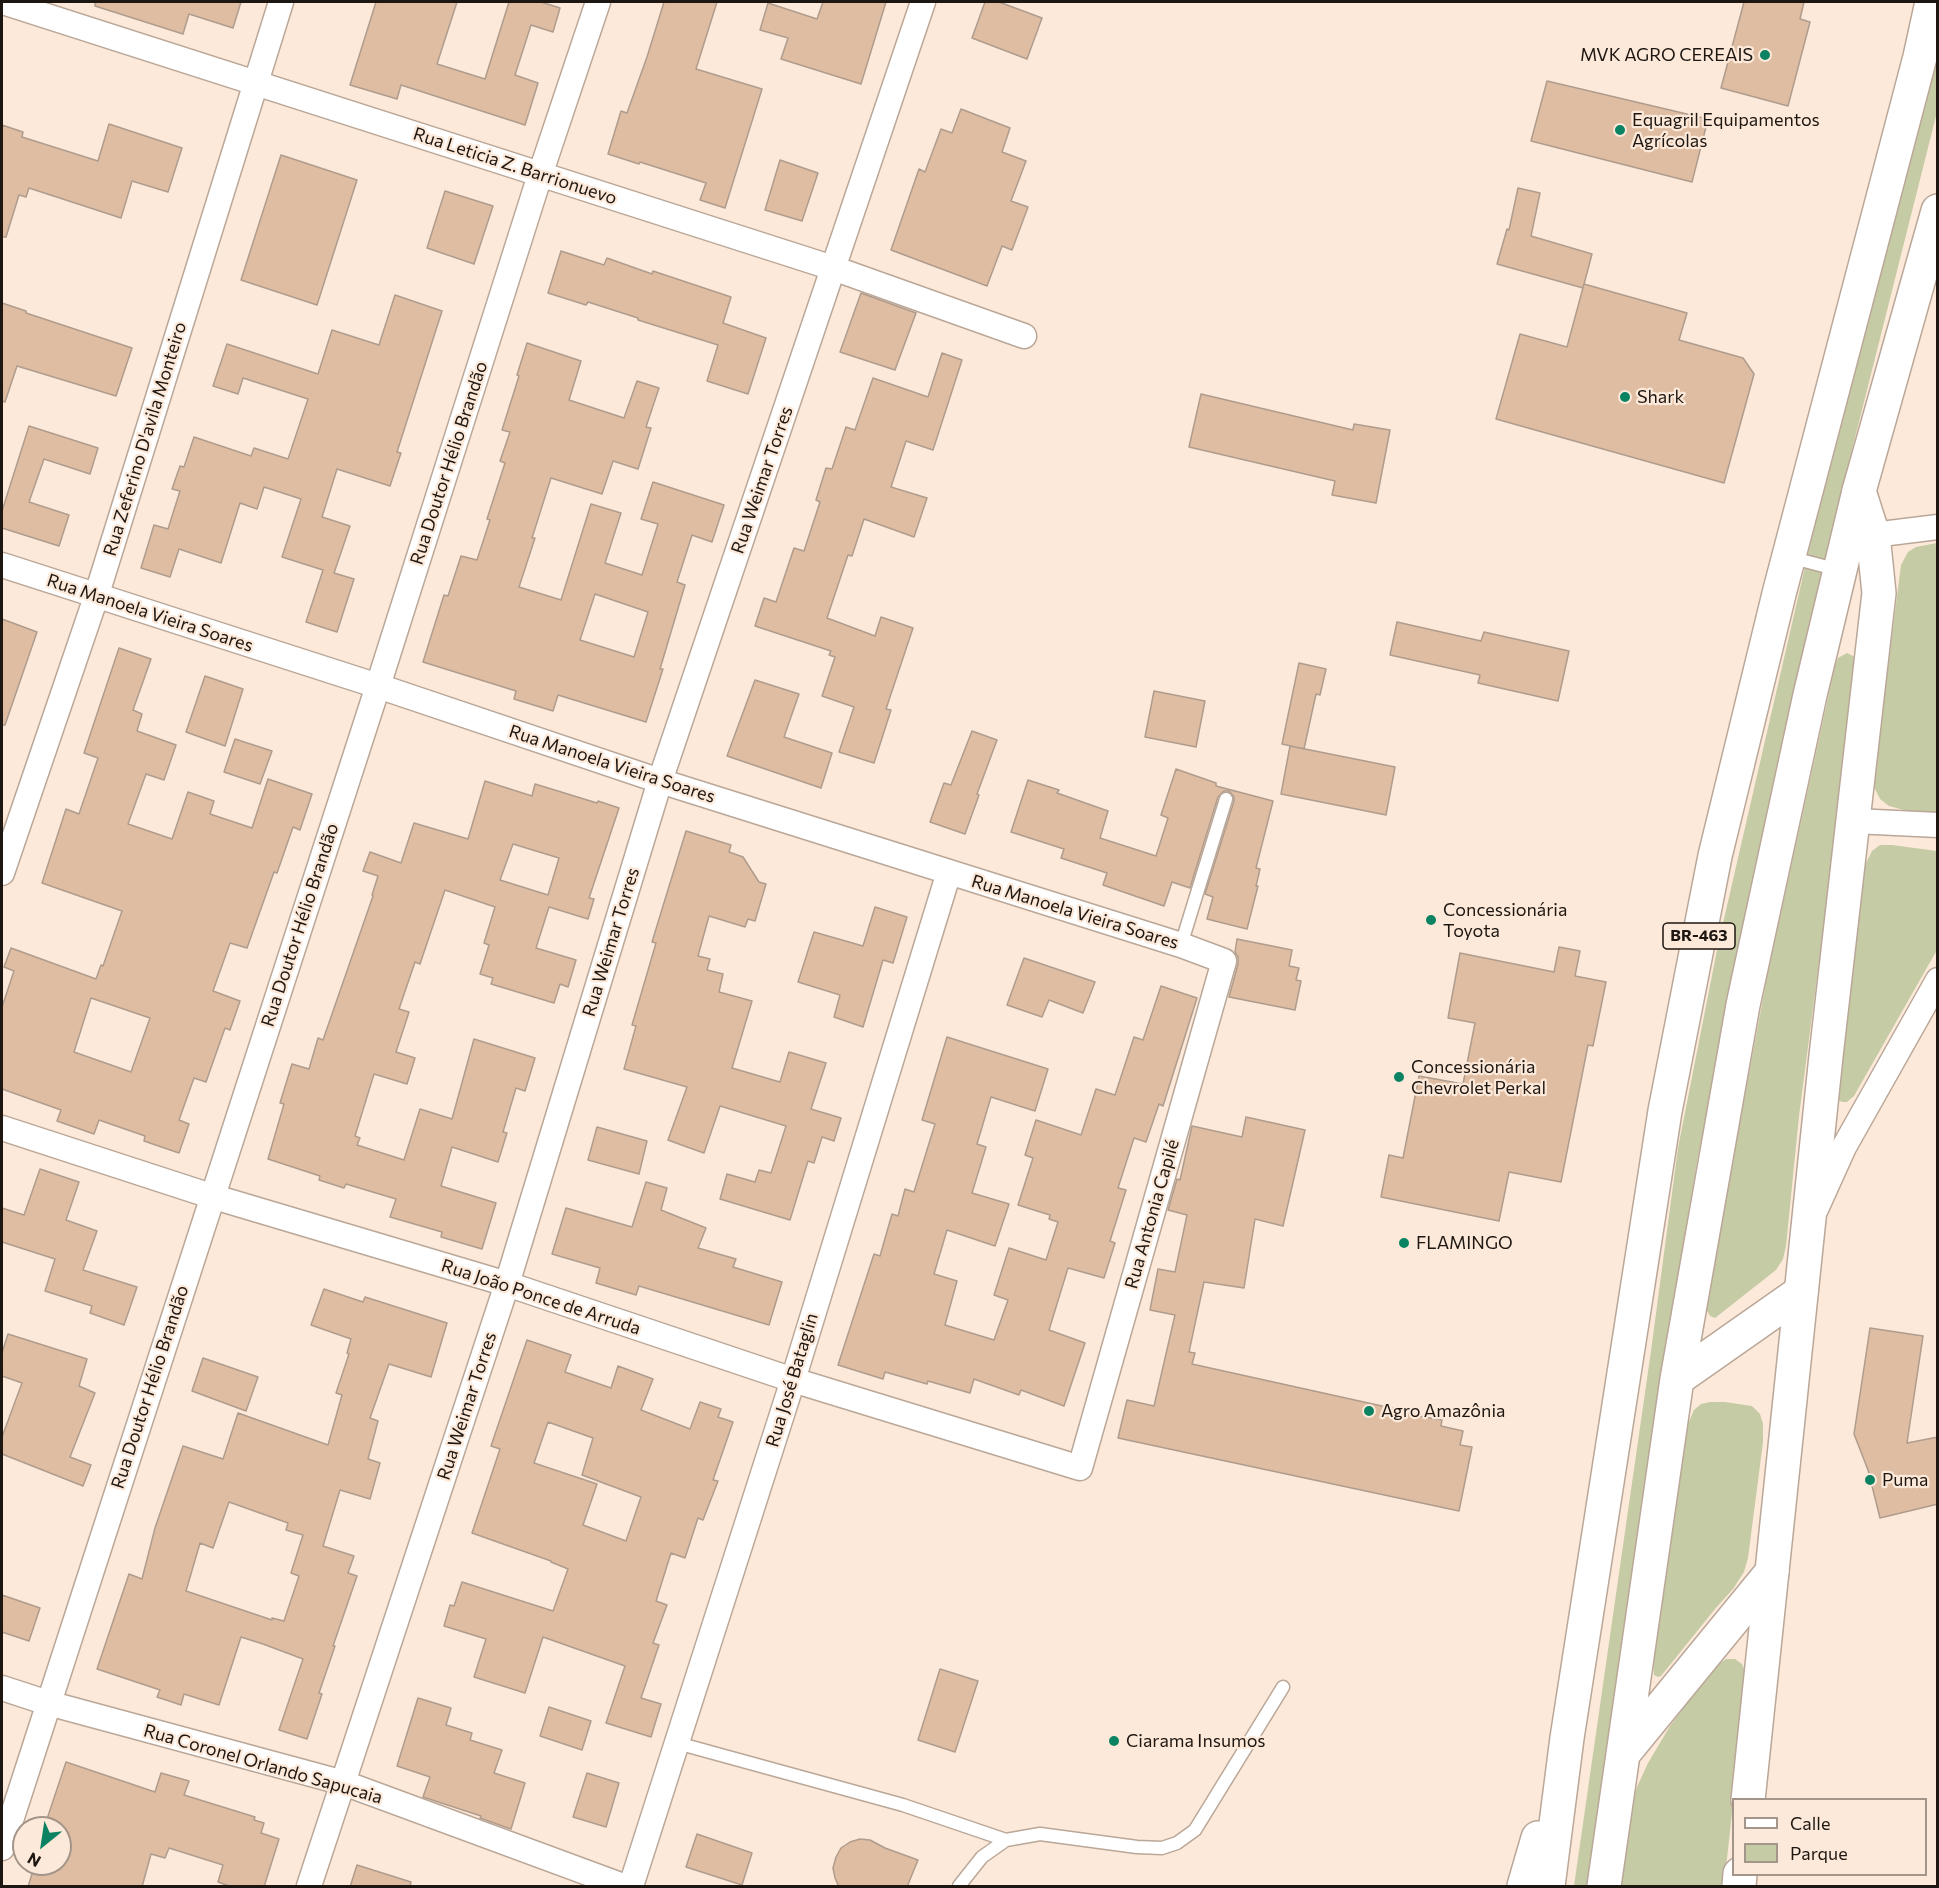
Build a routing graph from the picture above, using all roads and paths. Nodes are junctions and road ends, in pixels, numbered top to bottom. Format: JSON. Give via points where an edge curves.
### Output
{"nodes":[{"id":1,"x":3,"y":2,"type":"edge"},
{"id":2,"x":281,"y":2,"type":"edge"},
{"id":3,"x":597,"y":2,"type":"edge"},
{"id":4,"x":922,"y":2,"type":"edge"},
{"id":5,"x":1932,"y":2,"type":"edge"},
{"id":6,"x":256,"y":83,"type":"junction"},
{"id":7,"x":540,"y":175,"type":"junction"},
{"id":8,"x":1938,"y":211,"type":"edge"},
{"id":9,"x":833,"y":268,"type":"junction"},
{"id":10,"x":1024,"y":336,"type":"dead end"},
{"id":11,"x":1859,"y":491,"type":"junction"},
{"id":12,"x":1938,"y":527,"type":"edge"},
{"id":13,"x":1873,"y":535,"type":"junction"},
{"id":14,"x":1789,"y":557,"type":"junction"},
{"id":15,"x":2,"y":565,"type":"edge"},
{"id":16,"x":1840,"y":570,"type":"junction"},
{"id":17,"x":96,"y":597,"type":"junction"},
{"id":18,"x":378,"y":686,"type":"junction"},
{"id":19,"x":660,"y":781,"type":"junction"},
{"id":20,"x":1226,"y":799,"type":"dead end"},
{"id":21,"x":1854,"y":821,"type":"junction"},
{"id":22,"x":1938,"y":825,"type":"edge"},
{"id":23,"x":949,"y":872,"type":"junction"},
{"id":24,"x":2,"y":873,"type":"edge"},
{"id":25,"x":1181,"y":945,"type":"junction"},
{"id":26,"x":1224,"y":961,"type":"joint"},
{"id":27,"x":1938,"y":980,"type":"edge"},
{"id":28,"x":2,"y":1128,"type":"edge"},
{"id":29,"x":212,"y":1197,"type":"junction"},
{"id":30,"x":1808,"y":1228,"type":"junction"},
{"id":31,"x":507,"y":1284,"type":"junction"},
{"id":32,"x":1801,"y":1292,"type":"junction"},
{"id":33,"x":1677,"y":1379,"type":"junction"},
{"id":34,"x":793,"y":1380,"type":"junction"},
{"id":35,"x":1080,"y":1468,"type":"joint"},
{"id":36,"x":1772,"y":1572,"type":"junction"},
{"id":37,"x":1283,"y":1687,"type":"dead end"},
{"id":38,"x":2,"y":1688,"type":"edge"},
{"id":39,"x":48,"y":1703,"type":"junction"},
{"id":40,"x":1567,"y":1738,"type":"junction"},
{"id":41,"x":677,"y":1743,"type":"junction"},
{"id":42,"x":1623,"y":1754,"type":"junction"},
{"id":43,"x":344,"y":1784,"type":"junction"},
{"id":44,"x":1748,"y":1798,"type":"edge"},
{"id":45,"x":1006,"y":1840,"type":"junction"},
{"id":46,"x":2,"y":1848,"type":"edge"},
{"id":47,"x":309,"y":1887,"type":"edge"},
{"id":48,"x":623,"y":1887,"type":"edge"},
{"id":49,"x":631,"y":1887,"type":"edge"},
{"id":50,"x":959,"y":1887,"type":"edge"},
{"id":51,"x":1524,"y":1887,"type":"edge"},
{"id":52,"x":1548,"y":1887,"type":"edge"},
{"id":53,"x":1604,"y":1887,"type":"edge"}],
"edges":[{"from":1,"to":6,"type":"street","name":"Rua Leticia Z. Barrionuevo"},
{"from":2,"to":6,"type":"street","name":"Rua Zeferino D'avila Monteiro"},
{"from":3,"to":7,"type":"street","name":"Rua Doutor Hélio Brandão"},
{"from":4,"to":9,"type":"street","name":"Rua Weimar Torres"},
{"from":5,"to":14,"type":"main road","number":"BR-463"},
{"from":6,"to":7,"type":"street","name":"Rua Leticia Z. Barrionuevo"},
{"from":6,"to":17,"type":"street","name":"Rua Zeferino D'avila Monteiro"},
{"from":7,"to":9,"type":"street","name":"Rua Leticia Z. Barrionuevo"},
{"from":7,"to":18,"type":"street","name":"Rua Doutor Hélio Brandão"},
{"from":8,"to":11,"type":"main road","number":"BR-463"},
{"from":9,"to":10,"type":"street","name":"Rua Leticia Z. Barrionuevo"},
{"from":9,"to":19,"type":"street","name":"Rua Weimar Torres"},
{"from":11,"to":13,"type":"main road"},
{"from":11,"to":16,"type":"main road","number":"BR-463"},
{"from":12,"to":13,"type":"street"},
{"from":13,"to":21,"type":"main road","via":[[1879,593]]},
{"from":14,"to":16,"type":"lane"},
{"from":14,"to":40,"type":"main road","number":"BR-463","via":[[1715,856],[1665,1111]]},
{"from":15,"to":17,"type":"street","name":"Rua Manoela Vieira Soares"},
{"from":16,"to":33,"type":"main road","number":"BR-463","via":[[1743,1005]]},
{"from":17,"to":18,"type":"street","name":"Rua Manoela Vieira Soares"},
{"from":17,"to":24,"type":"street","name":"Rua Zeferino D'avila Monteiro"},
{"from":18,"to":19,"type":"street","name":"Rua Manoela Vieira Soares"},
{"from":18,"to":29,"type":"street","name":"Rua Doutor Hélio Brandão"},
{"from":19,"to":23,"type":"street","name":"Rua Manoela Vieira Soares"},
{"from":19,"to":31,"type":"street","name":"Rua Weimar Torres"},
{"from":20,"to":25,"type":"lane"},
{"from":21,"to":22,"type":"street"},
{"from":21,"to":30,"type":"main road"},
{"from":23,"to":25,"type":"street","name":"Rua Manoela Vieira Soares"},
{"from":23,"to":34,"type":"street","name":"Rua José Bataglin"},
{"from":25,"to":26,"type":"street","name":"Rua Manoela Vieira Soares"},
{"from":26,"to":35,"type":"street","name":"Rua Antonia Capilé"},
{"from":27,"to":30,"type":"street","via":[[1844,1147]]},
{"from":28,"to":29,"type":"street","name":"Rua João Ponce de Arruda"},
{"from":29,"to":31,"type":"street","name":"Rua João Ponce de Arruda"},
{"from":29,"to":39,"type":"street","name":"Rua Doutor Hélio Brandão"},
{"from":30,"to":32,"type":"main road"},
{"from":31,"to":34,"type":"street","name":"Rua João Ponce de Arruda"},
{"from":31,"to":43,"type":"street","name":"Rua Weimar Torres"},
{"from":32,"to":33,"type":"main road"},
{"from":32,"to":36,"type":"main road"},
{"from":33,"to":42,"type":"main road","number":"BR-463"},
{"from":34,"to":35,"type":"street","name":"Rua João Ponce de Arruda"},
{"from":34,"to":41,"type":"street","name":"Rua José Bataglin"},
{"from":36,"to":42,"type":"main road"},
{"from":36,"to":44,"type":"main road"},
{"from":37,"to":45,"type":"lane","via":[[1195,1830],[1178,1843],[1162,1848],[1137,1847],[1040,1834]]},
{"from":38,"to":39,"type":"street","name":"Rua Coronel Orlando Sapucaia"},
{"from":39,"to":43,"type":"street","name":"Rua Coronel Orlando Sapucaia"},
{"from":39,"to":46,"type":"street","name":"Rua Doutor Hélio Brandão"},
{"from":40,"to":51,"type":"main road"},
{"from":40,"to":52,"type":"main road","number":"BR-463"},
{"from":41,"to":45,"type":"lane","via":[[903,1805]]},
{"from":41,"to":49,"type":"street","name":"Rua José Bataglin"},
{"from":42,"to":53,"type":"main road","number":"BR-463"},
{"from":43,"to":47,"type":"street","name":"Rua Weimar Torres"},
{"from":43,"to":48,"type":"street","name":"Rua Coronel Orlando Sapucaia"},
{"from":45,"to":50,"type":"lane","via":[[982,1857]]}]}
